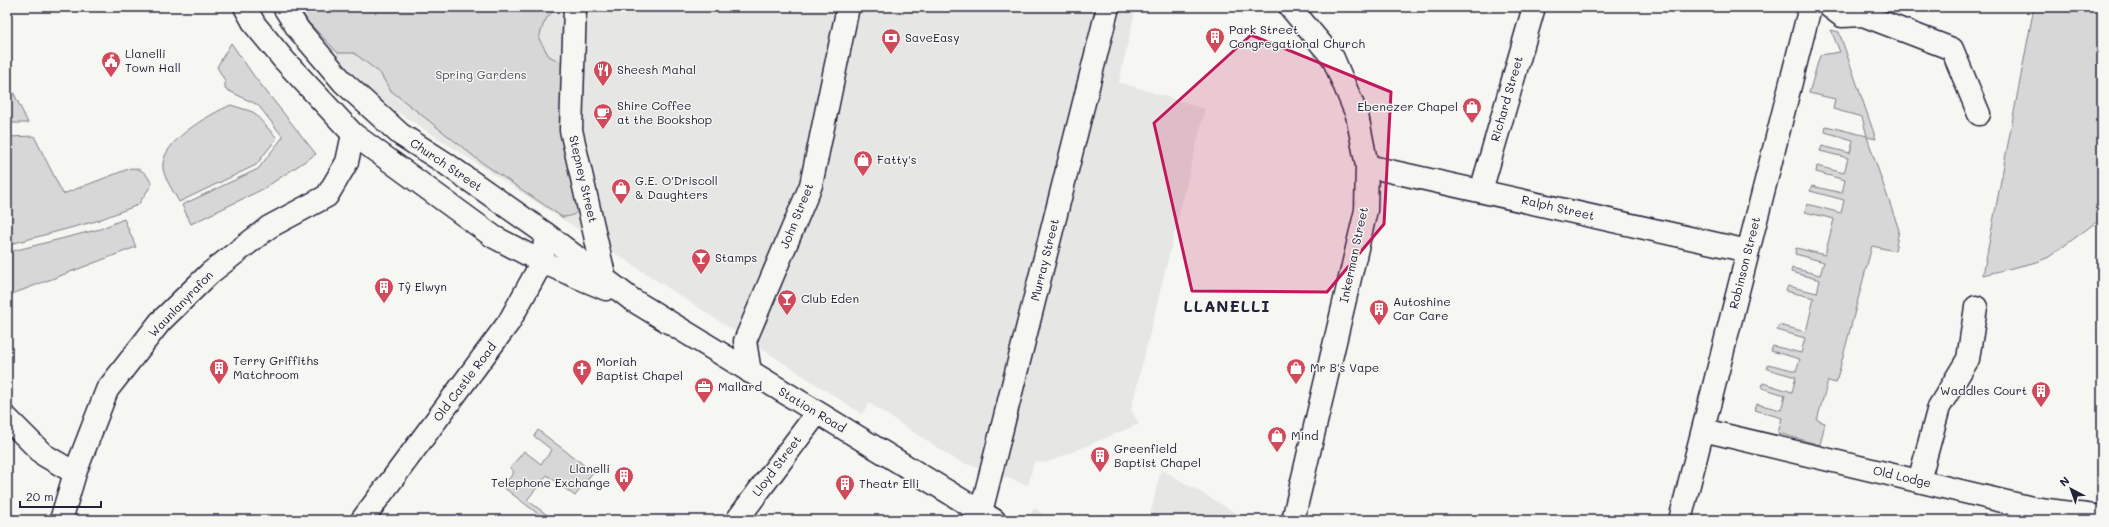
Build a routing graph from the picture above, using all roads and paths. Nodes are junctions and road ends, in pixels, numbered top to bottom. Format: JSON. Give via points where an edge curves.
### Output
{"nodes":[{"id":1,"x":245,"y":7,"type":"edge"},
{"id":2,"x":284,"y":7,"type":"edge"},
{"id":3,"x":575,"y":7,"type":"edge"},
{"id":4,"x":848,"y":7,"type":"edge"},
{"id":5,"x":1108,"y":7,"type":"edge"},
{"id":6,"x":1290,"y":7,"type":"edge"},
{"id":7,"x":1534,"y":7,"type":"edge"},
{"id":8,"x":1810,"y":7,"type":"edge"},
{"id":9,"x":1830,"y":7,"type":"edge"},
{"id":10,"x":1979,"y":114,"type":"dead end"},
{"id":11,"x":353,"y":134,"type":"junction"},
{"id":12,"x":1367,"y":166,"type":"junction"},
{"id":13,"x":1481,"y":191,"type":"junction"},
{"id":14,"x":546,"y":234,"type":"junction"},
{"id":15,"x":1748,"y":251,"type":"junction"},
{"id":16,"x":542,"y":262,"type":"junction"},
{"id":17,"x":605,"y":279,"type":"junction"},
{"id":18,"x":631,"y":299,"type":"junction"},
{"id":19,"x":1976,"y":307,"type":"dead end"},
{"id":20,"x":750,"y":372,"type":"junction"},
{"id":21,"x":817,"y":412,"type":"junction"},
{"id":22,"x":7,"y":418,"type":"edge"},
{"id":23,"x":1703,"y":430,"type":"junction"},
{"id":24,"x":75,"y":473,"type":"junction"},
{"id":25,"x":1919,"y":481,"type":"junction"},
{"id":26,"x":2031,"y":514,"type":"edge"},
{"id":27,"x":984,"y":517,"type":"edge"},
{"id":28,"x":2102,"y":517,"type":"edge"},
{"id":29,"x":61,"y":520,"type":"edge"},
{"id":30,"x":362,"y":520,"type":"edge"},
{"id":31,"x":737,"y":520,"type":"edge"},
{"id":32,"x":1293,"y":520,"type":"edge"},
{"id":33,"x":1680,"y":520,"type":"edge"}],
"edges":[{"from":1,"to":11,"type":"street","via":[[255,25],[284,60]]},
{"from":2,"to":14,"type":"street","name":"Church Street","via":[[298,29],[343,82],[400,134]]},
{"from":3,"to":17,"type":"street","name":"Stepney Street","via":[[571,130]]},
{"from":4,"to":20,"type":"street","name":"John Street","via":[[811,185],[745,341]]},
{"from":5,"to":27,"type":"street","name":"Murray Street"},
{"from":6,"to":12,"type":"street","name":"Inkerman Street","via":[[1333,58],[1357,115]]},
{"from":7,"to":13,"type":"street","name":"Richard Street"},
{"from":8,"to":15,"type":"street","name":"Robinson Street"},
{"from":9,"to":10,"type":"street","via":[[1842,16],[1863,15],[1952,49]]},
{"from":11,"to":16,"type":"street","via":[[494,237]]},
{"from":11,"to":24,"type":"street","name":"Waunlanyrafon","via":[[347,162],[327,196],[269,227],[210,273],[160,322],[107,390]]},
{"from":12,"to":13,"type":"street","name":"Ralph Street"},
{"from":12,"to":32,"type":"street","name":"Inkerman Street","via":[[1366,210]]},
{"from":13,"to":15,"type":"street","name":"Ralph Street"},
{"from":14,"to":16,"type":"street","name":"Old Castle Road"},
{"from":14,"to":17,"type":"street","name":"Church Street"},
{"from":15,"to":23,"type":"street","name":"Robinson Street"},
{"from":16,"to":18,"type":"street"},
{"from":16,"to":30,"type":"street","name":"Old Castle Road","via":[[510,322]]},
{"from":17,"to":18,"type":"street","name":"Church Street"},
{"from":18,"to":20,"type":"street","name":"Station Road"},
{"from":19,"to":25,"type":"street","via":[[1968,359],[1939,407]]},
{"from":20,"to":21,"type":"street","name":"Station Road"},
{"from":21,"to":27,"type":"street","name":"Station Road"},
{"from":21,"to":31,"type":"street","name":"Lloyd Street"},
{"from":22,"to":24,"type":"street","via":[[44,455]]},
{"from":23,"to":25,"type":"street","name":"Old Lodge"},
{"from":23,"to":33,"type":"street","name":"Robinson Street"},
{"from":24,"to":29,"type":"street","name":"Waunlanyrafon"},
{"from":25,"to":26,"type":"street","name":"Old Lodge"},
{"from":26,"to":28,"type":"street","name":"Old Lodge"}]}
